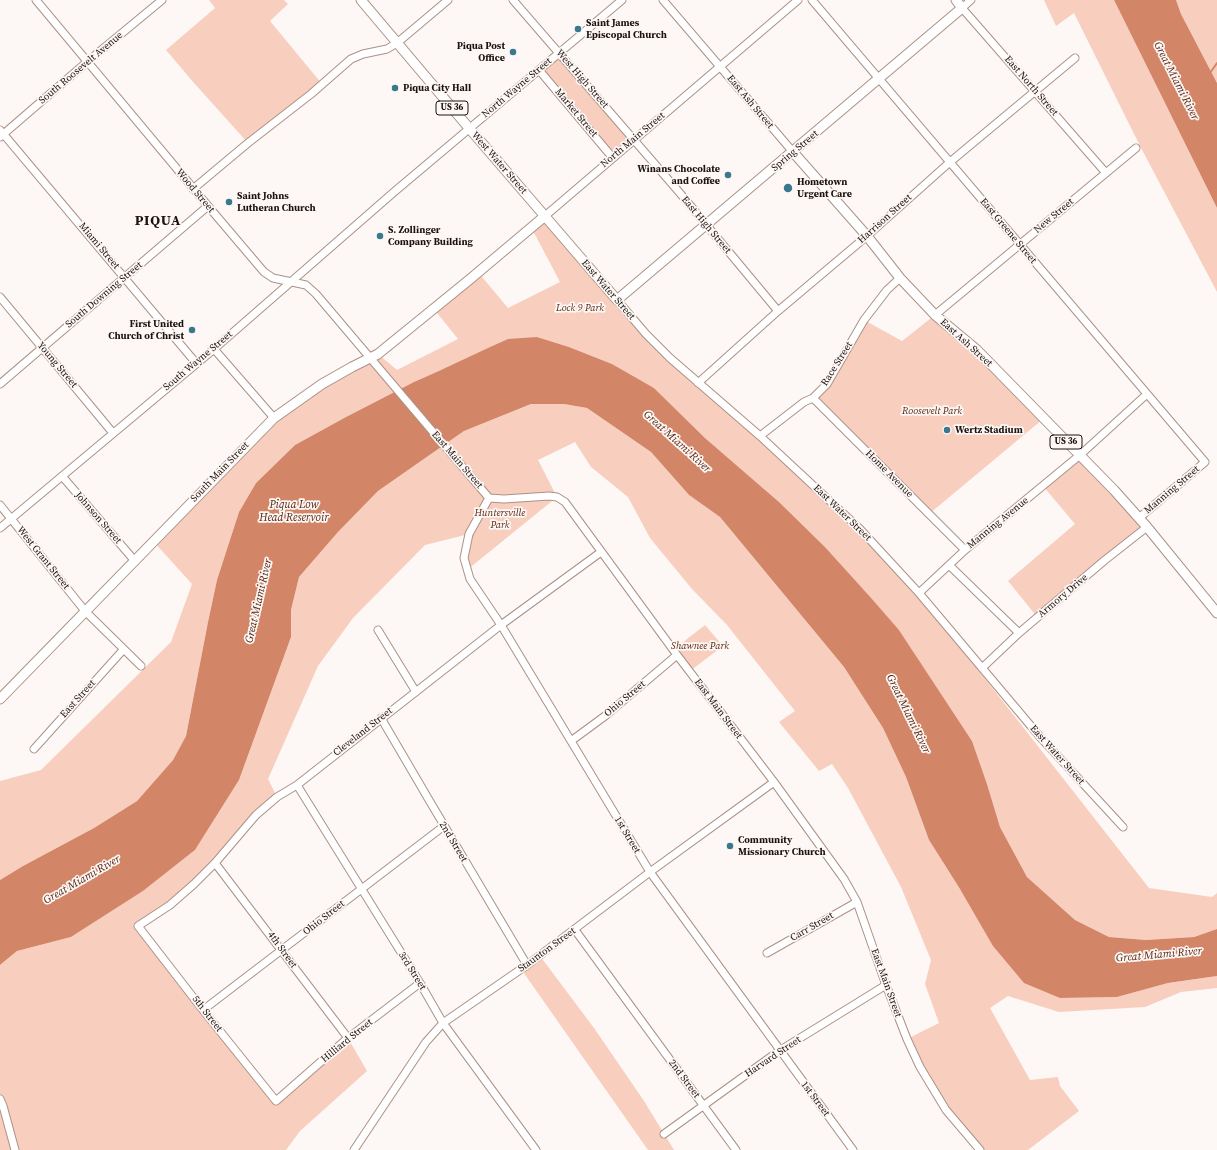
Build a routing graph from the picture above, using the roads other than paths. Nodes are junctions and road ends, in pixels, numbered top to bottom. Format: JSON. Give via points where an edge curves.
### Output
{"nodes":[{"id":1,"x":36,"y":0,"type":"edge"},
{"id":2,"x":162,"y":0,"type":"edge"},
{"id":3,"x":361,"y":0,"type":"edge"},
{"id":4,"x":448,"y":0,"type":"edge"},
{"id":5,"x":513,"y":0,"type":"edge"},
{"id":6,"x":622,"y":0,"type":"edge"},
{"id":7,"x":663,"y":0,"type":"edge"},
{"id":8,"x":798,"y":0,"type":"edge"},
{"id":9,"x":812,"y":0,"type":"edge"},
{"id":10,"x":956,"y":0,"type":"edge"},
{"id":11,"x":971,"y":0,"type":"edge"},
{"id":12,"x":962,"y":8,"type":"junction"},
{"id":13,"x":397,"y":43,"type":"junction"},
{"id":14,"x":559,"y":53,"type":"junction"},
{"id":15,"x":1075,"y":58,"type":"dead end"},
{"id":16,"x":87,"y":62,"type":"junction"},
{"id":17,"x":720,"y":67,"type":"junction"},
{"id":18,"x":539,"y":70,"type":"junction"},
{"id":19,"x":879,"y":79,"type":"junction"},
{"id":20,"x":1035,"y":91,"type":"junction"},
{"id":21,"x":469,"y":128,"type":"junction"},
{"id":22,"x":1,"y":134,"type":"edge"},
{"id":23,"x":634,"y":139,"type":"junction"},
{"id":24,"x":1136,"y":148,"type":"dead end"},
{"id":25,"x":793,"y":152,"type":"junction"},
{"id":26,"x":612,"y":158,"type":"junction"},
{"id":27,"x":950,"y":162,"type":"junction"},
{"id":28,"x":1106,"y":173,"type":"junction"},
{"id":29,"x":193,"y":189,"type":"junction"},
{"id":30,"x":394,"y":192,"type":"joint"},
{"id":31,"x":208,"y":206,"type":"junction"},
{"id":32,"x":545,"y":216,"type":"junction"},
{"id":33,"x":706,"y":225,"type":"junction"},
{"id":34,"x":866,"y":236,"type":"junction"},
{"id":35,"x":1020,"y":244,"type":"junction"},
{"id":36,"x":125,"y":278,"type":"junction"},
{"id":37,"x":900,"y":278,"type":"junction"},
{"id":38,"x":469,"y":280,"type":"joint"},
{"id":39,"x":292,"y":281,"type":"junction"},
{"id":40,"x":0,"y":297,"type":"edge"},
{"id":41,"x":617,"y":300,"type":"junction"},
{"id":42,"x":778,"y":311,"type":"junction"},
{"id":43,"x":935,"y":315,"type":"junction"},
{"id":44,"x":42,"y":348,"type":"junction"},
{"id":45,"x":214,"y":349,"type":"junction"},
{"id":46,"x":370,"y":359,"type":"junction"},
{"id":47,"x":196,"y":363,"type":"junction"},
{"id":48,"x":698,"y":383,"type":"junction"},
{"id":49,"x":0,"y":384,"type":"edge"},
{"id":50,"x":1147,"y":394,"type":"junction"},
{"id":51,"x":813,"y":398,"type":"junction"},
{"id":52,"x":274,"y":418,"type":"junction"},
{"id":53,"x":113,"y":433,"type":"junction"},
{"id":54,"x":760,"y":436,"type":"junction"},
{"id":55,"x":1080,"y":455,"type":"junction"},
{"id":56,"x":1205,"y":462,"type":"joint"},
{"id":57,"x":62,"y":476,"type":"junction"},
{"id":58,"x":489,"y":498,"type":"junction"},
{"id":59,"x":0,"y":505,"type":"edge"},
{"id":60,"x":11,"y":518,"type":"junction"},
{"id":61,"x":1139,"y":518,"type":"junction"},
{"id":62,"x":1147,"y":527,"type":"junction"},
{"id":63,"x":0,"y":528,"type":"edge"},
{"id":64,"x":965,"y":550,"type":"junction"},
{"id":65,"x":601,"y":552,"type":"junction"},
{"id":66,"x":134,"y":560,"type":"junction"},
{"id":67,"x":948,"y":566,"type":"junction"},
{"id":68,"x":919,"y":593,"type":"junction"},
{"id":69,"x":85,"y":611,"type":"junction"},
{"id":70,"x":1217,"y":613,"type":"edge"},
{"id":71,"x":501,"y":625,"type":"junction"},
{"id":72,"x":378,"y":630,"type":"dead end"},
{"id":73,"x":1019,"y":633,"type":"junction"},
{"id":74,"x":123,"y":650,"type":"junction"},
{"id":75,"x":677,"y":655,"type":"junction"},
{"id":76,"x":141,"y":666,"type":"dead end"},
{"id":77,"x":982,"y":668,"type":"junction"},
{"id":78,"x":416,"y":692,"type":"junction"},
{"id":79,"x":0,"y":699,"type":"edge"},
{"id":80,"x":382,"y":718,"type":"junction"},
{"id":81,"x":571,"y":741,"type":"junction"},
{"id":82,"x":34,"y":749,"type":"dead end"},
{"id":83,"x":774,"y":782,"type":"junction"},
{"id":84,"x":297,"y":785,"type":"junction"},
{"id":85,"x":444,"y":826,"type":"junction"},
{"id":86,"x":1123,"y":827,"type":"dead end"},
{"id":87,"x":215,"y":863,"type":"junction"},
{"id":88,"x":650,"y":872,"type":"junction"},
{"id":89,"x":361,"y":890,"type":"junction"},
{"id":90,"x":857,"y":902,"type":"junction"},
{"id":91,"x":138,"y":926,"type":"joint"},
{"id":92,"x":575,"y":930,"type":"junction"},
{"id":93,"x":282,"y":951,"type":"junction"},
{"id":94,"x":767,"y":953,"type":"dead end"},
{"id":95,"x":527,"y":965,"type":"junction"},
{"id":96,"x":420,"y":983,"type":"junction"},
{"id":97,"x":886,"y":985,"type":"junction"},
{"id":98,"x":203,"y":1010,"type":"junction"},
{"id":99,"x":443,"y":1023,"type":"junction"},
{"id":100,"x":348,"y":1038,"type":"junction"},
{"id":101,"x":779,"y":1051,"type":"junction"},
{"id":102,"x":0,"y":1099,"type":"edge"},
{"id":103,"x":276,"y":1101,"type":"joint"},
{"id":104,"x":704,"y":1106,"type":"junction"},
{"id":105,"x":664,"y":1134,"type":"dead end"},
{"id":106,"x":15,"y":1150,"type":"edge"},
{"id":107,"x":354,"y":1150,"type":"edge"},
{"id":108,"x":536,"y":1150,"type":"edge"},
{"id":109,"x":736,"y":1150,"type":"edge"},
{"id":110,"x":853,"y":1150,"type":"edge"},
{"id":111,"x":980,"y":1150,"type":"edge"}],
"edges":[{"from":1,"to":16,"type":"street","name":"Wood Street"},
{"from":2,"to":16,"type":"street","name":"South Roosevelt Avenue"},
{"from":3,"to":13,"type":"main road","name":"West Water Street","number":"US 36"},
{"from":4,"to":13,"type":"street"},
{"from":5,"to":14,"type":"street","name":"West High Street"},
{"from":6,"to":14,"type":"street","name":"North Wayne Street"},
{"from":7,"to":17,"type":"street","name":"East Ash Street"},
{"from":8,"to":17,"type":"street","name":"North Main Street"},
{"from":9,"to":19,"type":"street","name":"East Greene Street"},
{"from":10,"to":12,"type":"main road","name":"East North Street"},
{"from":11,"to":12,"type":"street","name":"Spring Street"},
{"from":12,"to":19,"type":"main road","name":"Spring Street"},
{"from":12,"to":20,"type":"street","name":"East North Street"},
{"from":13,"to":21,"type":"main road","name":"West Water Street","number":"US 36"},
{"from":13,"to":29,"type":"street","via":[[387,49],[351,59]]},
{"from":14,"to":18,"type":"street","name":"North Wayne Street"},
{"from":14,"to":23,"type":"street","name":"West High Street"},
{"from":15,"to":20,"type":"street","name":"Harrison Street"},
{"from":16,"to":22,"type":"street","name":"South Roosevelt Avenue"},
{"from":16,"to":29,"type":"street","name":"Wood Street"},
{"from":17,"to":23,"type":"street","name":"North Main Street"},
{"from":17,"to":25,"type":"street","name":"East Ash Street"},
{"from":18,"to":21,"type":"street","name":"North Wayne Street"},
{"from":18,"to":26,"type":"street","name":"Market Street"},
{"from":19,"to":25,"type":"main road","name":"Spring Street"},
{"from":19,"to":27,"type":"street","name":"East Greene Street"},
{"from":20,"to":27,"type":"street","name":"Harrison Street"},
{"from":20,"to":28,"type":"street","name":"East North Street"},
{"from":21,"to":30,"type":"street","name":"North Wayne Street"},
{"from":21,"to":32,"type":"main road","name":"West Water Street","number":"US 36"},
{"from":22,"to":36,"type":"street","name":"Miami Street"},
{"from":23,"to":26,"type":"street","name":"North Main Street"},
{"from":23,"to":33,"type":"street","name":"East High Street"},
{"from":24,"to":28,"type":"street","name":"New Street"},
{"from":25,"to":33,"type":"main road","name":"Spring Street"},
{"from":25,"to":34,"type":"main road","name":"East Ash Street","number":"US 36"},
{"from":26,"to":32,"type":"street","name":"North Main Street"},
{"from":27,"to":34,"type":"street","name":"Harrison Street"},
{"from":27,"to":35,"type":"street","name":"East Greene Street"},
{"from":28,"to":35,"type":"street","name":"New Street"},
{"from":29,"to":31,"type":"street","name":"Wood Street"},
{"from":30,"to":39,"type":"street","name":"South Wayne Street"},
{"from":31,"to":36,"type":"street","name":"South Downing Street"},
{"from":31,"to":39,"type":"street","name":"Wood Street","via":[[264,272],[273,278]]},
{"from":32,"to":38,"type":"main road","name":"North Main Street"},
{"from":32,"to":41,"type":"main road","name":"East Water Street","number":"US 36"},
{"from":33,"to":41,"type":"main road","name":"Spring Street"},
{"from":33,"to":42,"type":"street","name":"East High Street"},
{"from":34,"to":37,"type":"main road","name":"East Ash Street","number":"US 36"},
{"from":34,"to":42,"type":"street","name":"Harrison Street"},
{"from":35,"to":43,"type":"street","name":"New Street"},
{"from":35,"to":50,"type":"street","name":"East Greene Street"},
{"from":36,"to":44,"type":"street","name":"South Downing Street"},
{"from":36,"to":47,"type":"street","name":"Miami Street"},
{"from":37,"to":43,"type":"main road","name":"East Ash Street","number":"US 36"},
{"from":37,"to":51,"type":"street","name":"Race Street","via":[[887,290],[869,314],[827,384]]},
{"from":38,"to":46,"type":"main road","name":"South Main Street"},
{"from":39,"to":45,"type":"street","name":"South Wayne Street"},
{"from":39,"to":46,"type":"street","name":"Wood Street","via":[[306,285],[316,294]]},
{"from":40,"to":44,"type":"street","name":"Young Street"},
{"from":41,"to":48,"type":"street","name":"East Water Street","via":[[646,334]]},
{"from":42,"to":48,"type":"street","name":"Harrison Street"},
{"from":43,"to":55,"type":"main road","name":"East Ash Street","number":"US 36","via":[[977,350]]},
{"from":44,"to":49,"type":"street","name":"South Downing Street"},
{"from":44,"to":53,"type":"street","name":"Young Street"},
{"from":45,"to":47,"type":"street","name":"South Wayne Street"},
{"from":45,"to":52,"type":"street"},
{"from":46,"to":52,"type":"main road","name":"South Main Street","via":[[322,384]]},
{"from":46,"to":58,"type":"street","name":"East Main Street"},
{"from":47,"to":53,"type":"street","name":"South Wayne Street"},
{"from":48,"to":54,"type":"street","name":"East Water Street"},
{"from":50,"to":55,"type":"street","name":"Manning Avenue"},
{"from":50,"to":56,"type":"street","name":"East Greene Street"},
{"from":51,"to":54,"type":"street","name":"Race Street"},
{"from":51,"to":64,"type":"street","name":"Home Avenue"},
{"from":52,"to":66,"type":"main road","name":"South Main Street"},
{"from":53,"to":57,"type":"street","name":"South Wayne Street"},
{"from":54,"to":68,"type":"street","name":"East Water Street","via":[[860,530]]},
{"from":55,"to":61,"type":"main road","name":"East Ash Street","number":"US 36"},
{"from":55,"to":64,"type":"street","name":"Manning Avenue"},
{"from":56,"to":61,"type":"street","name":"Manning Street"},
{"from":57,"to":60,"type":"street","name":"South Wayne Street"},
{"from":57,"to":66,"type":"street","name":"Johnson Street"},
{"from":58,"to":65,"type":"street","name":"East Main Street","via":[[557,497],[565,502]]},
{"from":58,"to":71,"type":"street","name":"1st Street","via":[[469,534],[464,558],[470,579]]},
{"from":59,"to":60,"type":"street","name":"West Grant Street"},
{"from":60,"to":63,"type":"street","name":"South Wayne Street"},
{"from":60,"to":69,"type":"street","name":"West Grant Street"},
{"from":61,"to":62,"type":"main road","name":"East Ash Street","number":"US 36"},
{"from":62,"to":70,"type":"main road","name":"East Ash Street","number":"US 36"},
{"from":62,"to":73,"type":"street","name":"Armory Drive"},
{"from":64,"to":67,"type":"street","name":"Manning Avenue"},
{"from":65,"to":71,"type":"street","name":"Cleveland Street"},
{"from":65,"to":75,"type":"street","name":"East Main Street"},
{"from":66,"to":69,"type":"main road","name":"South Main Street"},
{"from":67,"to":68,"type":"street","name":"Manning Avenue"},
{"from":67,"to":73,"type":"street"},
{"from":68,"to":77,"type":"street","name":"East Water Street"},
{"from":69,"to":74,"type":"street","name":"West Grant Street"},
{"from":69,"to":79,"type":"main road","name":"South Main Street"},
{"from":71,"to":78,"type":"street","name":"Cleveland Street"},
{"from":71,"to":81,"type":"street","name":"1st Street"},
{"from":72,"to":78,"type":"street"},
{"from":73,"to":77,"type":"street","name":"Armory Drive"},
{"from":74,"to":76,"type":"street","name":"West Grant Street"},
{"from":74,"to":82,"type":"street","name":"East Street"},
{"from":75,"to":81,"type":"street","name":"Ohio Street","via":[[605,716]]},
{"from":75,"to":83,"type":"street","name":"East Main Street"},
{"from":77,"to":86,"type":"street","name":"East Water Street"},
{"from":78,"to":80,"type":"street","name":"Cleveland Street"},
{"from":80,"to":84,"type":"street","name":"Cleveland Street"},
{"from":80,"to":85,"type":"street","name":"2nd Street"},
{"from":81,"to":88,"type":"street","name":"1st Street"},
{"from":83,"to":88,"type":"street","name":"Staunton Street"},
{"from":83,"to":90,"type":"street","name":"East Main Street","via":[[844,879]]},
{"from":84,"to":87,"type":"street","name":"Cleveland Street","via":[[277,797],[256,815]]},
{"from":84,"to":89,"type":"street","name":"3rd Street"},
{"from":85,"to":89,"type":"street","name":"Ohio Street"},
{"from":85,"to":95,"type":"street","name":"2nd Street"},
{"from":87,"to":91,"type":"street","name":"Cleveland Street","via":[[170,905]]},
{"from":87,"to":93,"type":"street","name":"4th Street"},
{"from":88,"to":92,"type":"street","name":"Staunton Street"},
{"from":88,"to":101,"type":"street","name":"1st Street"},
{"from":89,"to":93,"type":"street","name":"Ohio Street"},
{"from":89,"to":96,"type":"street","name":"3rd Street"},
{"from":90,"to":94,"type":"street","name":"Carr Street"},
{"from":90,"to":97,"type":"street","name":"East Main Street"},
{"from":91,"to":98,"type":"street","name":"5th Street"},
{"from":92,"to":95,"type":"street","name":"Staunton Street"},
{"from":92,"to":104,"type":"street","name":"2nd Street"},
{"from":93,"to":98,"type":"street","name":"Ohio Street"},
{"from":93,"to":100,"type":"street","name":"4th Street"},
{"from":95,"to":99,"type":"street","name":"Staunton Street"},
{"from":96,"to":99,"type":"street","name":"3rd Street"},
{"from":96,"to":100,"type":"street","name":"Hilliard Street"},
{"from":97,"to":101,"type":"street","name":"Harvard Street"},
{"from":97,"to":111,"type":"street","name":"East Main Street","via":[[920,1068],[946,1110]]},
{"from":98,"to":103,"type":"street","name":"5th Street"},
{"from":99,"to":107,"type":"street","name":"Staunton Street","via":[[426,1042]]},
{"from":99,"to":108,"type":"street","name":"3rd Street"},
{"from":100,"to":103,"type":"street","name":"Hilliard Street"},
{"from":101,"to":104,"type":"street","name":"Harvard Street"},
{"from":101,"to":110,"type":"street","name":"1st Street"},
{"from":102,"to":106,"type":"street"},
{"from":104,"to":105,"type":"street","name":"Harvard Street"},
{"from":104,"to":109,"type":"street","name":"2nd Street"}]}
